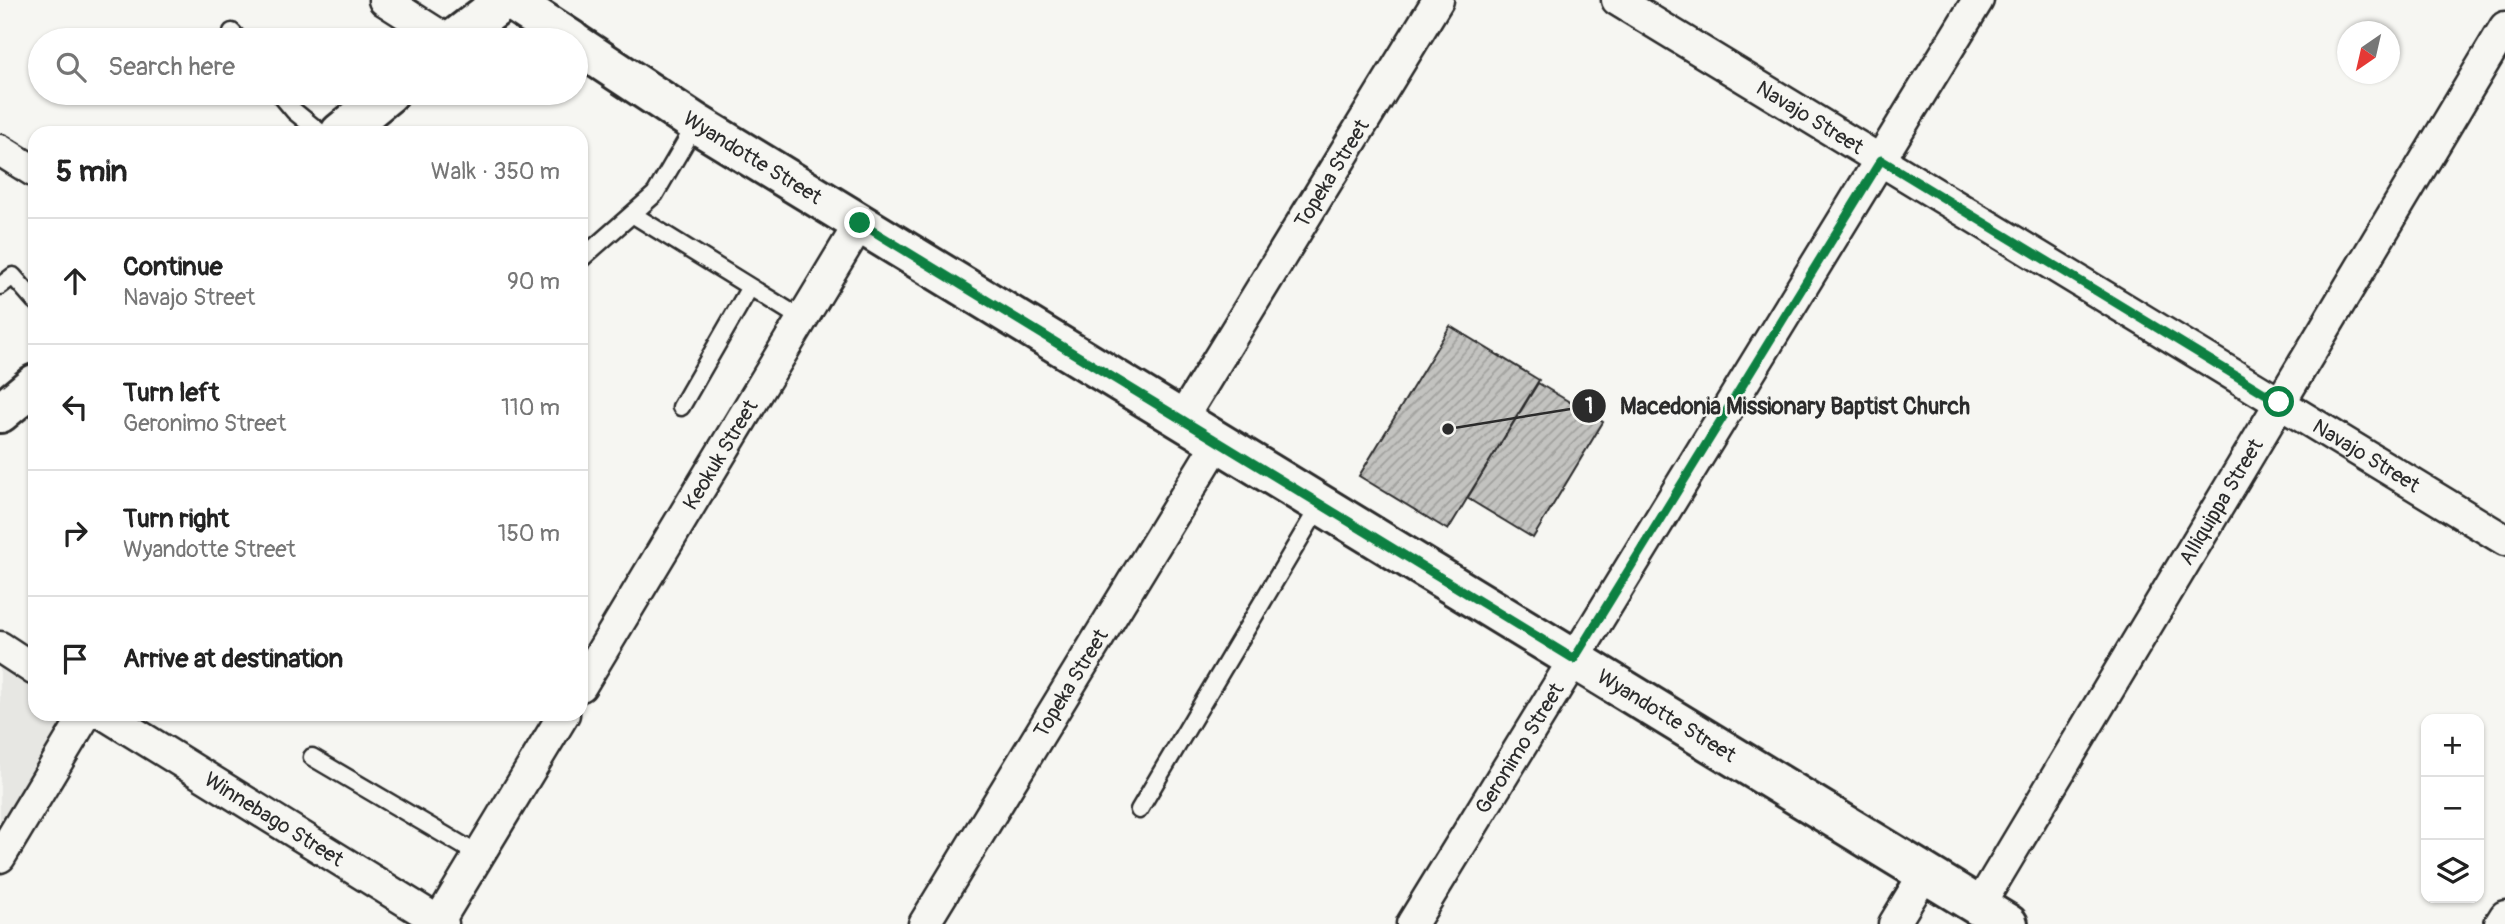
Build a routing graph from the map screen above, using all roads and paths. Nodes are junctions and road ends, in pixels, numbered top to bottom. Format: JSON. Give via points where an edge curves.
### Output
{"nodes":[{"id":1,"x":384,"y":0,"type":"edge"},
{"id":2,"x":508,"y":0,"type":"edge"},
{"id":3,"x":1438,"y":0,"type":"edge"},
{"id":4,"x":1618,"y":0,"type":"edge"},
{"id":5,"x":1978,"y":0,"type":"edge"},
{"id":6,"x":2505,"y":27,"type":"edge"},
{"id":7,"x":428,"y":28,"type":"edge"},
{"id":8,"x":470,"y":28,"type":"edge"},
{"id":9,"x":552,"y":28,"type":"edge"},
{"id":10,"x":588,"y":52,"type":"edge"},
{"id":11,"x":289,"y":105,"type":"edge"},
{"id":12,"x":374,"y":105,"type":"edge"},
{"id":13,"x":696,"y":124,"type":"junction"},
{"id":14,"x":312,"y":126,"type":"edge"},
{"id":15,"x":349,"y":126,"type":"edge"},
{"id":16,"x":0,"y":150,"type":"edge"},
{"id":17,"x":1881,"y":160,"type":"junction"},
{"id":18,"x":28,"y":168,"type":"edge"},
{"id":19,"x":632,"y":214,"type":"junction"},
{"id":20,"x":860,"y":223,"type":"junction"},
{"id":21,"x":588,"y":253,"type":"edge"},
{"id":22,"x":0,"y":286,"type":"edge"},
{"id":23,"x":750,"y":287,"type":"junction"},
{"id":24,"x":28,"y":293,"type":"edge"},
{"id":25,"x":802,"y":319,"type":"junction"},
{"id":26,"x":28,"y":390,"type":"edge"},
{"id":27,"x":2279,"y":402,"type":"junction"},
{"id":28,"x":681,"y":407,"type":"dead end"},
{"id":29,"x":0,"y":413,"type":"edge"},
{"id":30,"x":1181,"y":420,"type":"junction"},
{"id":31,"x":1218,"y":442,"type":"junction"},
{"id":32,"x":1320,"y":505,"type":"junction"},
{"id":33,"x":2505,"y":540,"type":"edge"},
{"id":34,"x":0,"y":647,"type":"edge"},
{"id":35,"x":1574,"y":659,"type":"junction"},
{"id":36,"x":28,"y":665,"type":"edge"},
{"id":37,"x":588,"y":674,"type":"edge"},
{"id":38,"x":82,"y":721,"type":"edge"},
{"id":39,"x":115,"y":721,"type":"edge"},
{"id":40,"x":560,"y":721,"type":"edge"},
{"id":41,"x":312,"y":757,"type":"dead end"},
{"id":42,"x":1139,"y":810,"type":"dead end"},
{"id":43,"x":479,"y":855,"type":"junction"},
{"id":44,"x":0,"y":857,"type":"edge"},
{"id":45,"x":1925,"y":873,"type":"junction"},
{"id":46,"x":1994,"y":915,"type":"edge"},
{"id":47,"x":2505,"y":916,"type":"edge"},
{"id":48,"x":439,"y":923,"type":"edge"},
{"id":49,"x":925,"y":924,"type":"edge"},
{"id":50,"x":1412,"y":924,"type":"edge"},
{"id":51,"x":1894,"y":924,"type":"edge"},
{"id":52,"x":2500,"y":924,"type":"edge"}],
"edges":[{"from":1,"to":7,"type":"street"},
{"from":2,"to":8,"type":"street"},
{"from":2,"to":9,"type":"street"},
{"from":3,"to":30,"type":"street","name":"Topeka Street"},
{"from":4,"to":17,"type":"street","name":"Navajo Street"},
{"from":5,"to":17,"type":"street","name":"Geronimo Street"},
{"from":6,"to":27,"type":"street","name":"Alliquippa Street"},
{"from":10,"to":13,"type":"street","name":"Wyandotte Street"},
{"from":11,"to":14,"type":"lane"},
{"from":12,"to":15,"type":"street"},
{"from":13,"to":19,"type":"lane","via":[[655,194]]},
{"from":13,"to":20,"type":"street","name":"Wyandotte Street"},
{"from":16,"to":18,"type":"street"},
{"from":17,"to":27,"type":"street","name":"Navajo Street"},
{"from":17,"to":35,"type":"street","name":"Geronimo Street"},
{"from":19,"to":21,"type":"lane"},
{"from":19,"to":23,"type":"lane"},
{"from":20,"to":25,"type":"street","name":"Keokuk Street"},
{"from":20,"to":30,"type":"street","name":"Wyandotte Street"},
{"from":22,"to":24,"type":"lane","via":[[13,276]]},
{"from":23,"to":25,"type":"lane"},
{"from":23,"to":28,"type":"lane"},
{"from":25,"to":37,"type":"street","name":"Keokuk Street"},
{"from":26,"to":29,"type":"street"},
{"from":27,"to":33,"type":"street","name":"Navajo Street"},
{"from":27,"to":46,"type":"street","name":"Alliquippa Street"},
{"from":30,"to":31,"type":"street","name":"Wyandotte Street"},
{"from":31,"to":32,"type":"street","name":"Wyandotte Street"},
{"from":31,"to":49,"type":"street","name":"Topeka Street"},
{"from":32,"to":35,"type":"street","name":"Wyandotte Street"},
{"from":32,"to":42,"type":"lane"},
{"from":34,"to":36,"type":"street"},
{"from":35,"to":45,"type":"street","name":"Wyandotte Street"},
{"from":35,"to":50,"type":"street","name":"Geronimo Street"},
{"from":38,"to":44,"type":"street"},
{"from":39,"to":48,"type":"street","name":"Winnebago Street"},
{"from":40,"to":43,"type":"street"},
{"from":41,"to":43,"type":"lane"},
{"from":43,"to":48,"type":"street"},
{"from":45,"to":46,"type":"street","name":"Wyandotte Street"},
{"from":45,"to":51,"type":"street"},
{"from":47,"to":52,"type":"street"}]}
